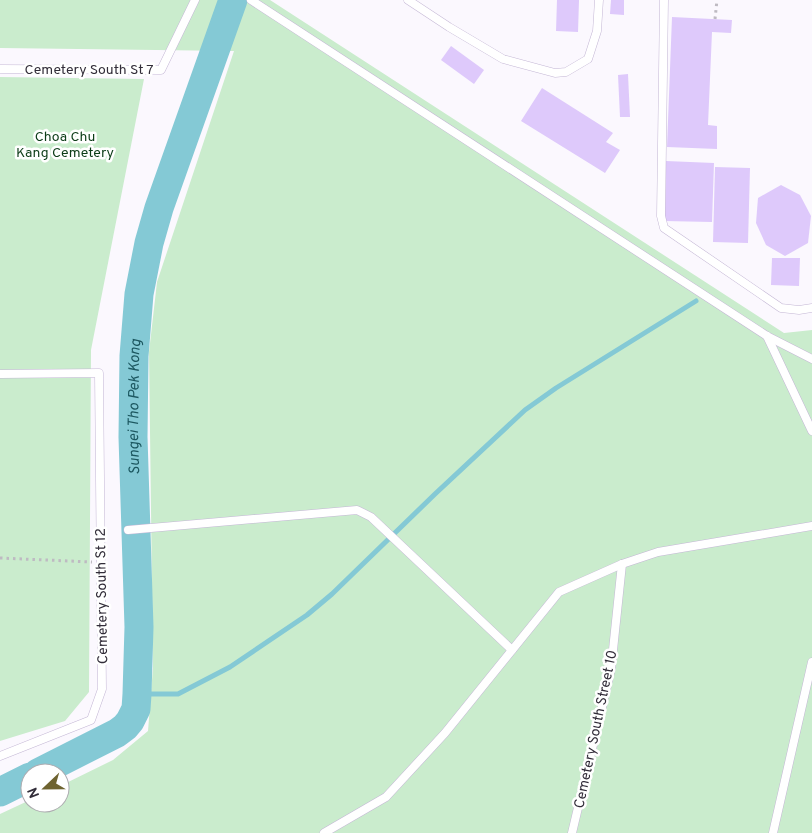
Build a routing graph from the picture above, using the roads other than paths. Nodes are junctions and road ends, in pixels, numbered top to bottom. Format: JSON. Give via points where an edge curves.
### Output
{"nodes":[{"id":1,"x":195,"y":0,"type":"edge"},
{"id":2,"x":251,"y":0,"type":"edge"},
{"id":3,"x":408,"y":0,"type":"edge"},
{"id":4,"x":599,"y":0,"type":"edge"},
{"id":5,"x":664,"y":0,"type":"edge"},
{"id":6,"x":0,"y":69,"type":"edge"},
{"id":7,"x":812,"y":308,"type":"edge"},
{"id":8,"x":767,"y":336,"type":"junction"},
{"id":9,"x":812,"y":359,"type":"edge"},
{"id":10,"x":0,"y":374,"type":"edge"},
{"id":11,"x":812,"y":432,"type":"edge"},
{"id":12,"x":812,"y":526,"type":"edge"},
{"id":13,"x":128,"y":530,"type":"dead end"},
{"id":14,"x":622,"y":564,"type":"junction"},
{"id":15,"x":512,"y":650,"type":"junction"},
{"id":16,"x":812,"y":662,"type":"edge"},
{"id":17,"x":0,"y":756,"type":"edge"},
{"id":18,"x":324,"y":833,"type":"edge"},
{"id":19,"x":572,"y":833,"type":"edge"},
{"id":20,"x":772,"y":833,"type":"edge"}],
"edges":[{"from":1,"to":6,"type":"lane","name":"Cemetery South St 7","via":[[161,70]]},
{"from":2,"to":8,"type":"lane"},
{"from":3,"to":4,"type":"lane","via":[[503,58],[555,73],[566,72],[588,59],[596,31]]},
{"from":5,"to":7,"type":"lane","via":[[661,216],[664,228],[780,308]]},
{"from":8,"to":9,"type":"lane"},
{"from":8,"to":11,"type":"lane"},
{"from":10,"to":17,"type":"lane","name":"Cemetery South St 12","via":[[99,373],[102,689],[91,720]]},
{"from":12,"to":14,"type":"lane","via":[[658,552]]},
{"from":13,"to":15,"type":"lane","via":[[357,510],[371,517]]},
{"from":14,"to":15,"type":"lane","via":[[559,592]]},
{"from":14,"to":19,"type":"lane","name":"Cemetery South Street 10","via":[[611,669]]},
{"from":15,"to":18,"type":"lane","via":[[445,733],[386,797]]},
{"from":16,"to":20,"type":"lane"}]}
